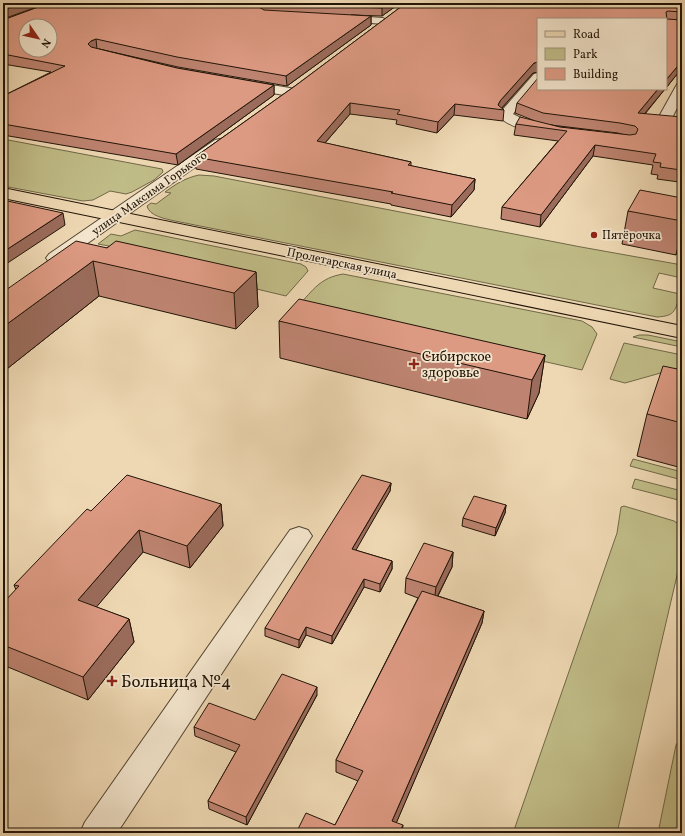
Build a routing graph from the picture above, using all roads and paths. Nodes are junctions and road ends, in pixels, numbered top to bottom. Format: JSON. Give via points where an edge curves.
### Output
{"nodes":[{"id":1,"x":396,"y":12,"type":"edge"},
{"id":2,"x":333,"y":18,"type":"edge"},
{"id":3,"x":384,"y":21,"type":"junction"},
{"id":4,"x":371,"y":31,"type":"edge"},
{"id":5,"x":537,"y":78,"type":"edge"},
{"id":6,"x":237,"y":83,"type":"edge"},
{"id":7,"x":302,"y":83,"type":"edge"},
{"id":8,"x":682,"y":86,"type":"edge"},
{"id":9,"x":290,"y":92,"type":"junction"},
{"id":10,"x":278,"y":101,"type":"edge"},
{"id":11,"x":664,"y":122,"type":"edge"},
{"id":12,"x":560,"y":131,"type":"edge"},
{"id":13,"x":228,"y":137,"type":"edge"},
{"id":14,"x":3,"y":194,"type":"edge"},
{"id":15,"x":116,"y":216,"type":"junction"},
{"id":16,"x":41,"y":268,"type":"edge"},
{"id":17,"x":682,"y":332,"type":"edge"},
{"id":18,"x":299,"y":536,"type":"dead end"},
{"id":19,"x":97,"y":833,"type":"edge"}],
"edges":[{"from":1,"to":3,"type":"street"},
{"from":2,"to":3,"type":"street"},
{"from":3,"to":4,"type":"street"},
{"from":5,"to":12,"type":"street","via":[[505,115],[510,120],[529,126]]},
{"from":6,"to":9,"type":"street"},
{"from":7,"to":9,"type":"street"},
{"from":8,"to":11,"type":"street"},
{"from":9,"to":10,"type":"street"},
{"from":13,"to":15,"type":"street","name":"улица Максима Горького"},
{"from":14,"to":15,"type":"main road","name":"Пролетарская улица"},
{"from":15,"to":16,"type":"street","name":"улица Максима Горького"},
{"from":15,"to":17,"type":"main road","name":"Пролетарская улица"},
{"from":18,"to":19,"type":"street"}]}
